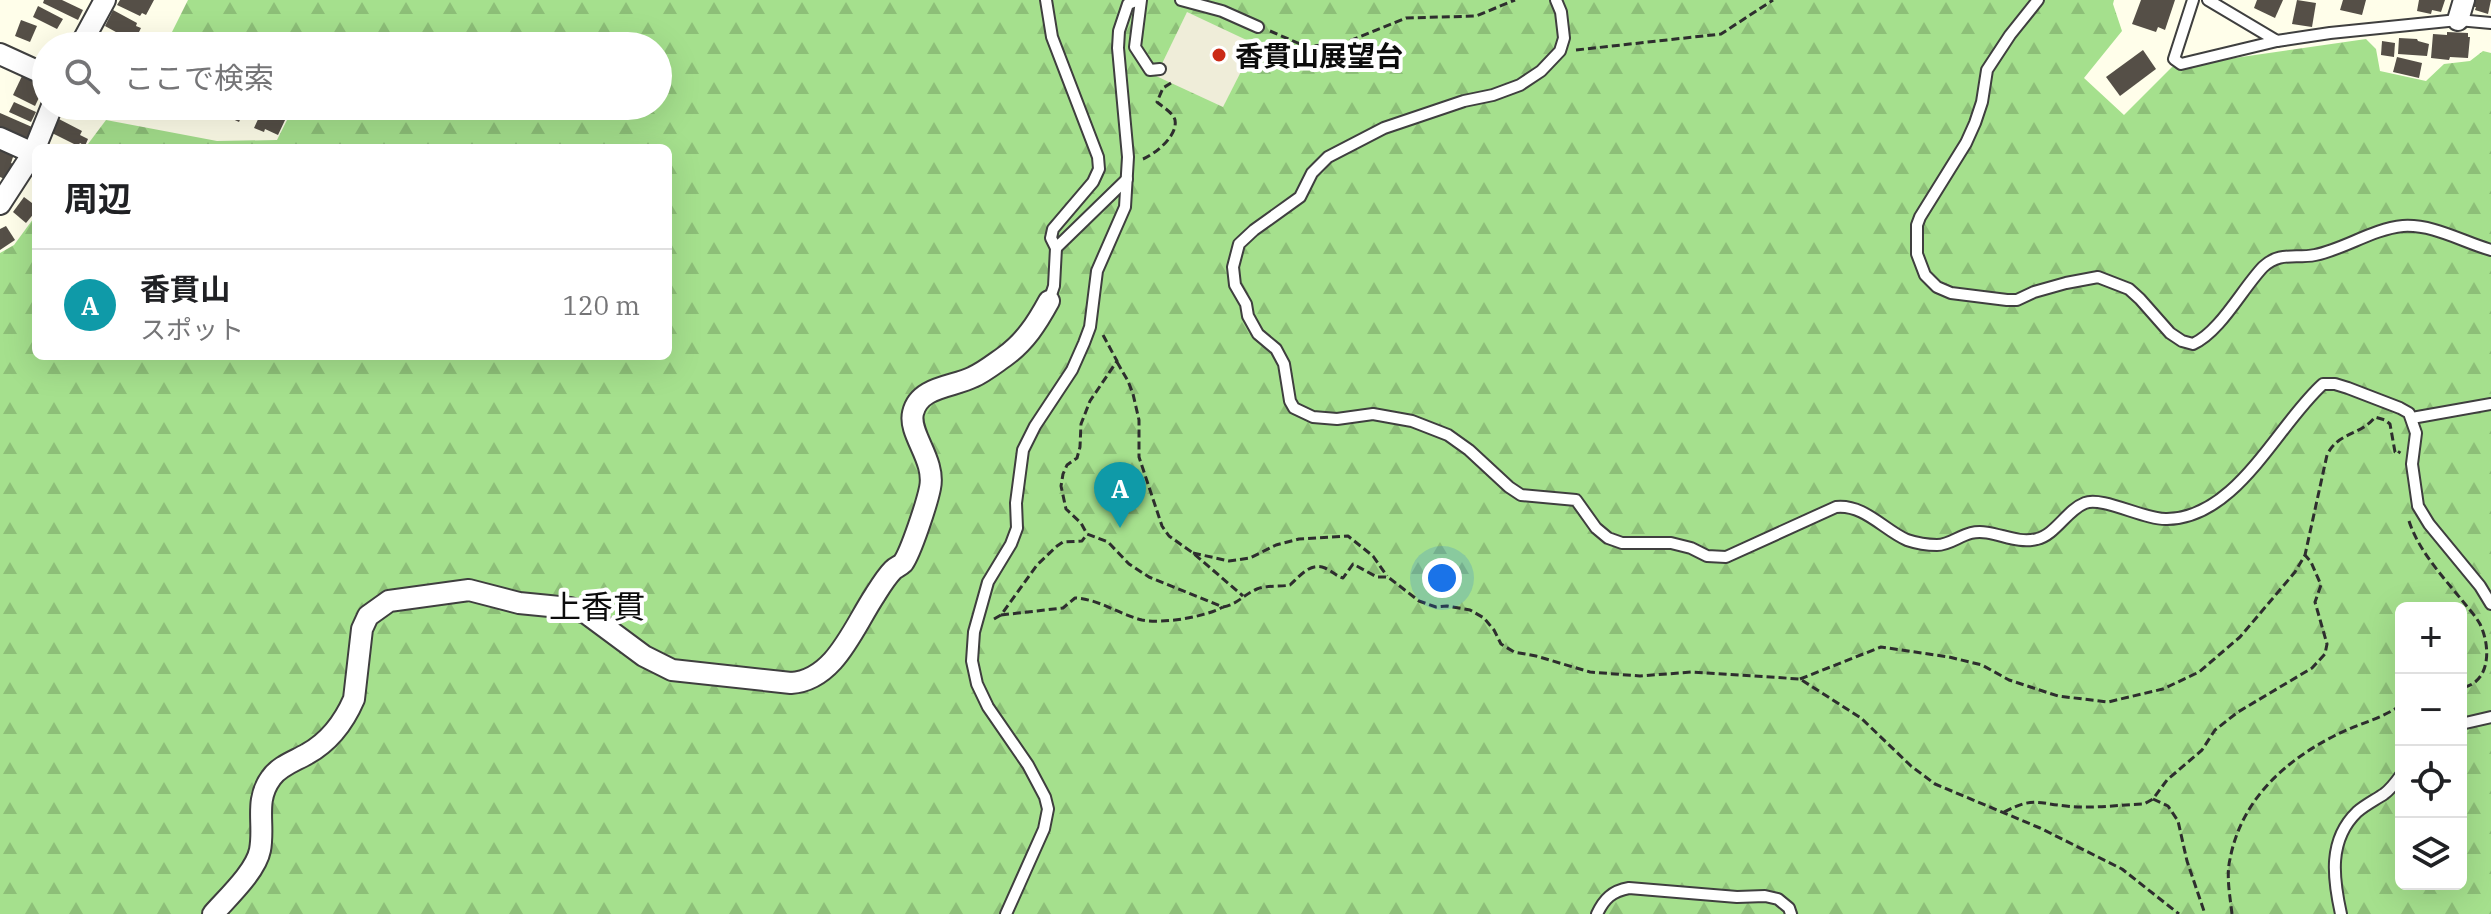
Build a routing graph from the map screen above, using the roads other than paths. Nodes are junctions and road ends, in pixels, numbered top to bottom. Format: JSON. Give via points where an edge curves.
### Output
{"nodes":[{"id":1,"x":105,"y":0,"type":"edge"},
{"id":2,"x":1046,"y":0,"type":"edge"},
{"id":3,"x":1140,"y":0,"type":"edge"},
{"id":4,"x":1181,"y":0,"type":"edge"},
{"id":5,"x":1556,"y":0,"type":"edge"},
{"id":6,"x":2038,"y":0,"type":"edge"},
{"id":7,"x":2193,"y":0,"type":"edge"},
{"id":8,"x":2208,"y":0,"type":"edge"},
{"id":9,"x":2464,"y":0,"type":"edge"},
{"id":10,"x":2458,"y":20,"type":"junction"},
{"id":11,"x":2491,"y":23,"type":"edge"},
{"id":12,"x":1258,"y":27,"type":"road end"},
{"id":13,"x":88,"y":32,"type":"edge"},
{"id":14,"x":2277,"y":41,"type":"junction"},
{"id":15,"x":2,"y":61,"type":"edge"},
{"id":16,"x":1160,"y":69,"type":"dead end"},
{"id":17,"x":32,"y":71,"type":"edge"},
{"id":18,"x":46,"y":120,"type":"edge"},
{"id":19,"x":0,"y":138,"type":"edge"},
{"id":20,"x":37,"y":144,"type":"edge"},
{"id":21,"x":32,"y":153,"type":"edge"},
{"id":22,"x":32,"y":155,"type":"edge"},
{"id":23,"x":1127,"y":179,"type":"junction"},
{"id":24,"x":0,"y":204,"type":"edge"},
{"id":25,"x":1056,"y":248,"type":"junction"},
{"id":26,"x":2491,"y":250,"type":"edge"},
{"id":27,"x":1049,"y":301,"type":"joint"},
{"id":28,"x":2491,"y":404,"type":"edge"},
{"id":29,"x":2412,"y":418,"type":"junction"},
{"id":30,"x":2491,"y":604,"type":"edge"},
{"id":31,"x":2491,"y":717,"type":"edge"},
{"id":32,"x":2467,"y":723,"type":"edge"},
{"id":33,"x":2395,"y":782,"type":"edge"},
{"id":34,"x":213,"y":914,"type":"edge"},
{"id":35,"x":1006,"y":914,"type":"edge"},
{"id":36,"x":1597,"y":914,"type":"edge"},
{"id":37,"x":1791,"y":914,"type":"edge"},
{"id":38,"x":2341,"y":914,"type":"edge"}],
"edges":[{"from":1,"to":13,"type":"street"},
{"from":2,"to":25,"type":"lane","via":[[1052,37],[1099,169],[1053,229]]},
{"from":3,"to":16,"type":"lane","via":[[1135,47],[1150,70]]},
{"from":3,"to":23,"type":"lane","via":[[1128,4],[1118,40]]},
{"from":4,"to":12,"type":"lane"},
{"from":5,"to":29,"type":"lane","via":[[1564,38],[1560,51],[1541,71],[1493,95],[1384,128],[1328,157],[1300,197],[1239,244],[1235,285],[1258,334],[1284,364],[1294,408],[1313,417],[1373,414],[1412,421],[1448,435],[1521,495],[1576,500],[1608,538],[1671,543],[1726,557],[1844,506],[1877,519],[1906,539],[1941,545],[1971,533],[2039,539],[2085,503],[2098,501],[2172,519],[2226,497],[2323,384],[2390,404]]},
{"from":6,"to":26,"type":"lane","via":[[1987,70],[1978,116],[1966,143],[1917,225],[1917,254],[1925,275],[1937,287],[1967,297],[2017,300],[2098,277],[2129,289],[2170,333],[2193,344],[2209,335],[2275,257],[2313,255],[2402,226],[2425,228]]},
{"from":7,"to":14,"type":"lane","via":[[2174,59],[2181,64]]},
{"from":8,"to":14,"type":"lane"},
{"from":9,"to":10,"type":"street"},
{"from":10,"to":11,"type":"lane"},
{"from":10,"to":14,"type":"lane"},
{"from":15,"to":17,"type":"street"},
{"from":18,"to":20,"type":"street"},
{"from":19,"to":21,"type":"street"},
{"from":22,"to":24,"type":"street"},
{"from":23,"to":25,"type":"lane"},
{"from":23,"to":35,"type":"lane","via":[[1125,207],[1097,271],[1090,327],[1072,370],[1023,450],[1017,528],[988,582],[974,632],[977,684],[1028,765],[1048,809]]},
{"from":25,"to":27,"type":"lane"},
{"from":27,"to":34,"type":"street","via":[[1024,341],[1004,358],[971,378],[931,391],[913,411],[931,487],[917,529],[903,562],[818,674],[791,683],[672,670],[586,613],[469,590],[389,601],[368,616],[362,629],[354,699],[339,727],[324,744],[271,777],[261,799],[260,849],[254,866]]},
{"from":28,"to":29,"type":"lane"},
{"from":29,"to":30,"type":"lane","via":[[2418,506]]},
{"from":31,"to":32,"type":"lane"},
{"from":33,"to":38,"type":"lane","via":[[2344,829],[2334,855],[2333,878]]},
{"from":36,"to":37,"type":"lane","via":[[1608,896],[1629,888],[1765,896],[1778,899]]}]}
